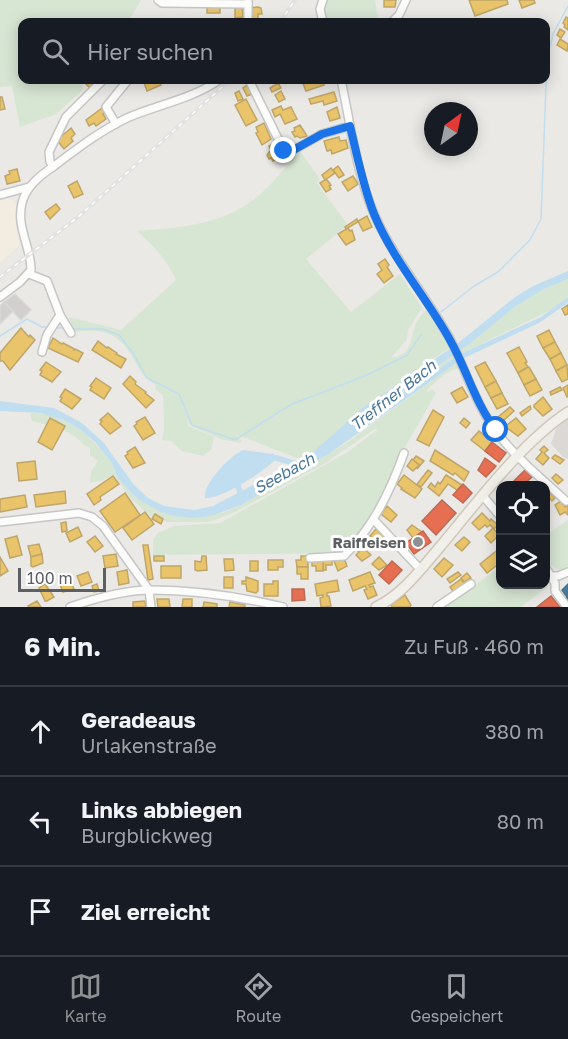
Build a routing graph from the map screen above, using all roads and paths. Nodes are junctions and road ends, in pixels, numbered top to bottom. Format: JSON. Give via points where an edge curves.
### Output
{"nodes":[{"id":1,"x":158,"y":0,"type":"edge"},
{"id":2,"x":323,"y":0,"type":"edge"},
{"id":3,"x":406,"y":0,"type":"edge"},
{"id":4,"x":248,"y":2,"type":"edge"},
{"id":5,"x":248,"y":18,"type":"edge"},
{"id":6,"x":322,"y":18,"type":"edge"},
{"id":7,"x":396,"y":18,"type":"edge"},
{"id":8,"x":99,"y":84,"type":"edge"},
{"id":9,"x":125,"y":84,"type":"edge"},
{"id":10,"x":212,"y":84,"type":"edge"},
{"id":11,"x":251,"y":84,"type":"edge"},
{"id":12,"x":342,"y":84,"type":"edge"},
{"id":13,"x":116,"y":124,"type":"junction"},
{"id":14,"x":350,"y":126,"type":"junction"},
{"id":15,"x":52,"y":167,"type":"junction"},
{"id":16,"x":30,"y":187,"type":"junction"},
{"id":17,"x":0,"y":195,"type":"edge"},
{"id":18,"x":22,"y":203,"type":"junction"},
{"id":19,"x":29,"y":274,"type":"junction"},
{"id":20,"x":0,"y":297,"type":"edge"},
{"id":21,"x":58,"y":317,"type":"junction"},
{"id":22,"x":71,"y":333,"type":"dead end"},
{"id":23,"x":42,"y":352,"type":"dead end"},
{"id":24,"x":568,"y":412,"type":"edge"},
{"id":25,"x":404,"y":453,"type":"dead end"},
{"id":26,"x":518,"y":456,"type":"junction"},
{"id":27,"x":483,"y":496,"type":"junction"},
{"id":28,"x":566,"y":501,"type":"dead end"},
{"id":29,"x":496,"y":510,"type":"edge"},
{"id":30,"x":374,"y":520,"type":"junction"},
{"id":31,"x":0,"y":522,"type":"edge"},
{"id":32,"x":310,"y":558,"type":"dead end"},
{"id":33,"x":420,"y":569,"type":"junction"},
{"id":34,"x":568,"y":572,"type":"edge"},
{"id":35,"x":550,"y":573,"type":"edge"},
{"id":36,"x":552,"y":576,"type":"junction"},
{"id":37,"x":471,"y":584,"type":"dead end"},
{"id":38,"x":149,"y":590,"type":"junction"},
{"id":39,"x":379,"y":606,"type":"edge"},
{"id":40,"x":70,"y":607,"type":"edge"},
{"id":41,"x":151,"y":607,"type":"edge"},
{"id":42,"x":283,"y":607,"type":"edge"},
{"id":43,"x":437,"y":607,"type":"edge"},
{"id":44,"x":567,"y":607,"type":"edge"}],
"edges":[{"from":1,"to":4,"type":"street"},
{"from":2,"to":6,"type":"street"},
{"from":3,"to":7,"type":"street"},
{"from":4,"to":5,"type":"street"},
{"from":8,"to":15,"type":"street","via":[[66,117],[49,152]]},
{"from":9,"to":13,"type":"street","via":[[106,107]]},
{"from":10,"to":13,"type":"street"},
{"from":11,"to":14,"type":"street","via":[[288,153],[322,134]]},
{"from":12,"to":14,"type":"street"},
{"from":13,"to":15,"type":"street"},
{"from":14,"to":26,"type":"street","via":[[365,188],[387,241],[451,341],[489,421]]},
{"from":15,"to":16,"type":"street"},
{"from":16,"to":17,"type":"street"},
{"from":16,"to":18,"type":"street"},
{"from":17,"to":18,"type":"street","via":[[12,196]]},
{"from":18,"to":19,"type":"street","via":[[21,228],[31,260]]},
{"from":19,"to":20,"type":"street"},
{"from":19,"to":21,"type":"street","via":[[47,281]]},
{"from":21,"to":22,"type":"street","via":[[66,322]]},
{"from":21,"to":23,"type":"street"},
{"from":24,"to":26,"type":"main road"},
{"from":25,"to":30,"type":"street"},
{"from":26,"to":27,"type":"main road"},
{"from":26,"to":28,"type":"street"},
{"from":27,"to":29,"type":"street"},
{"from":27,"to":33,"type":"main road"},
{"from":30,"to":32,"type":"street","via":[[344,556]]},
{"from":30,"to":33,"type":"street"},
{"from":31,"to":38,"type":"street","via":[[87,514],[103,526]]},
{"from":33,"to":39,"type":"main road"},
{"from":34,"to":36,"type":"street"},
{"from":35,"to":36,"type":"street"},
{"from":36,"to":44,"type":"street","via":[[555,591]]},
{"from":37,"to":43,"type":"street"},
{"from":38,"to":40,"type":"street"},
{"from":38,"to":41,"type":"street"},
{"from":38,"to":42,"type":"street","via":[[239,598]]}]}
